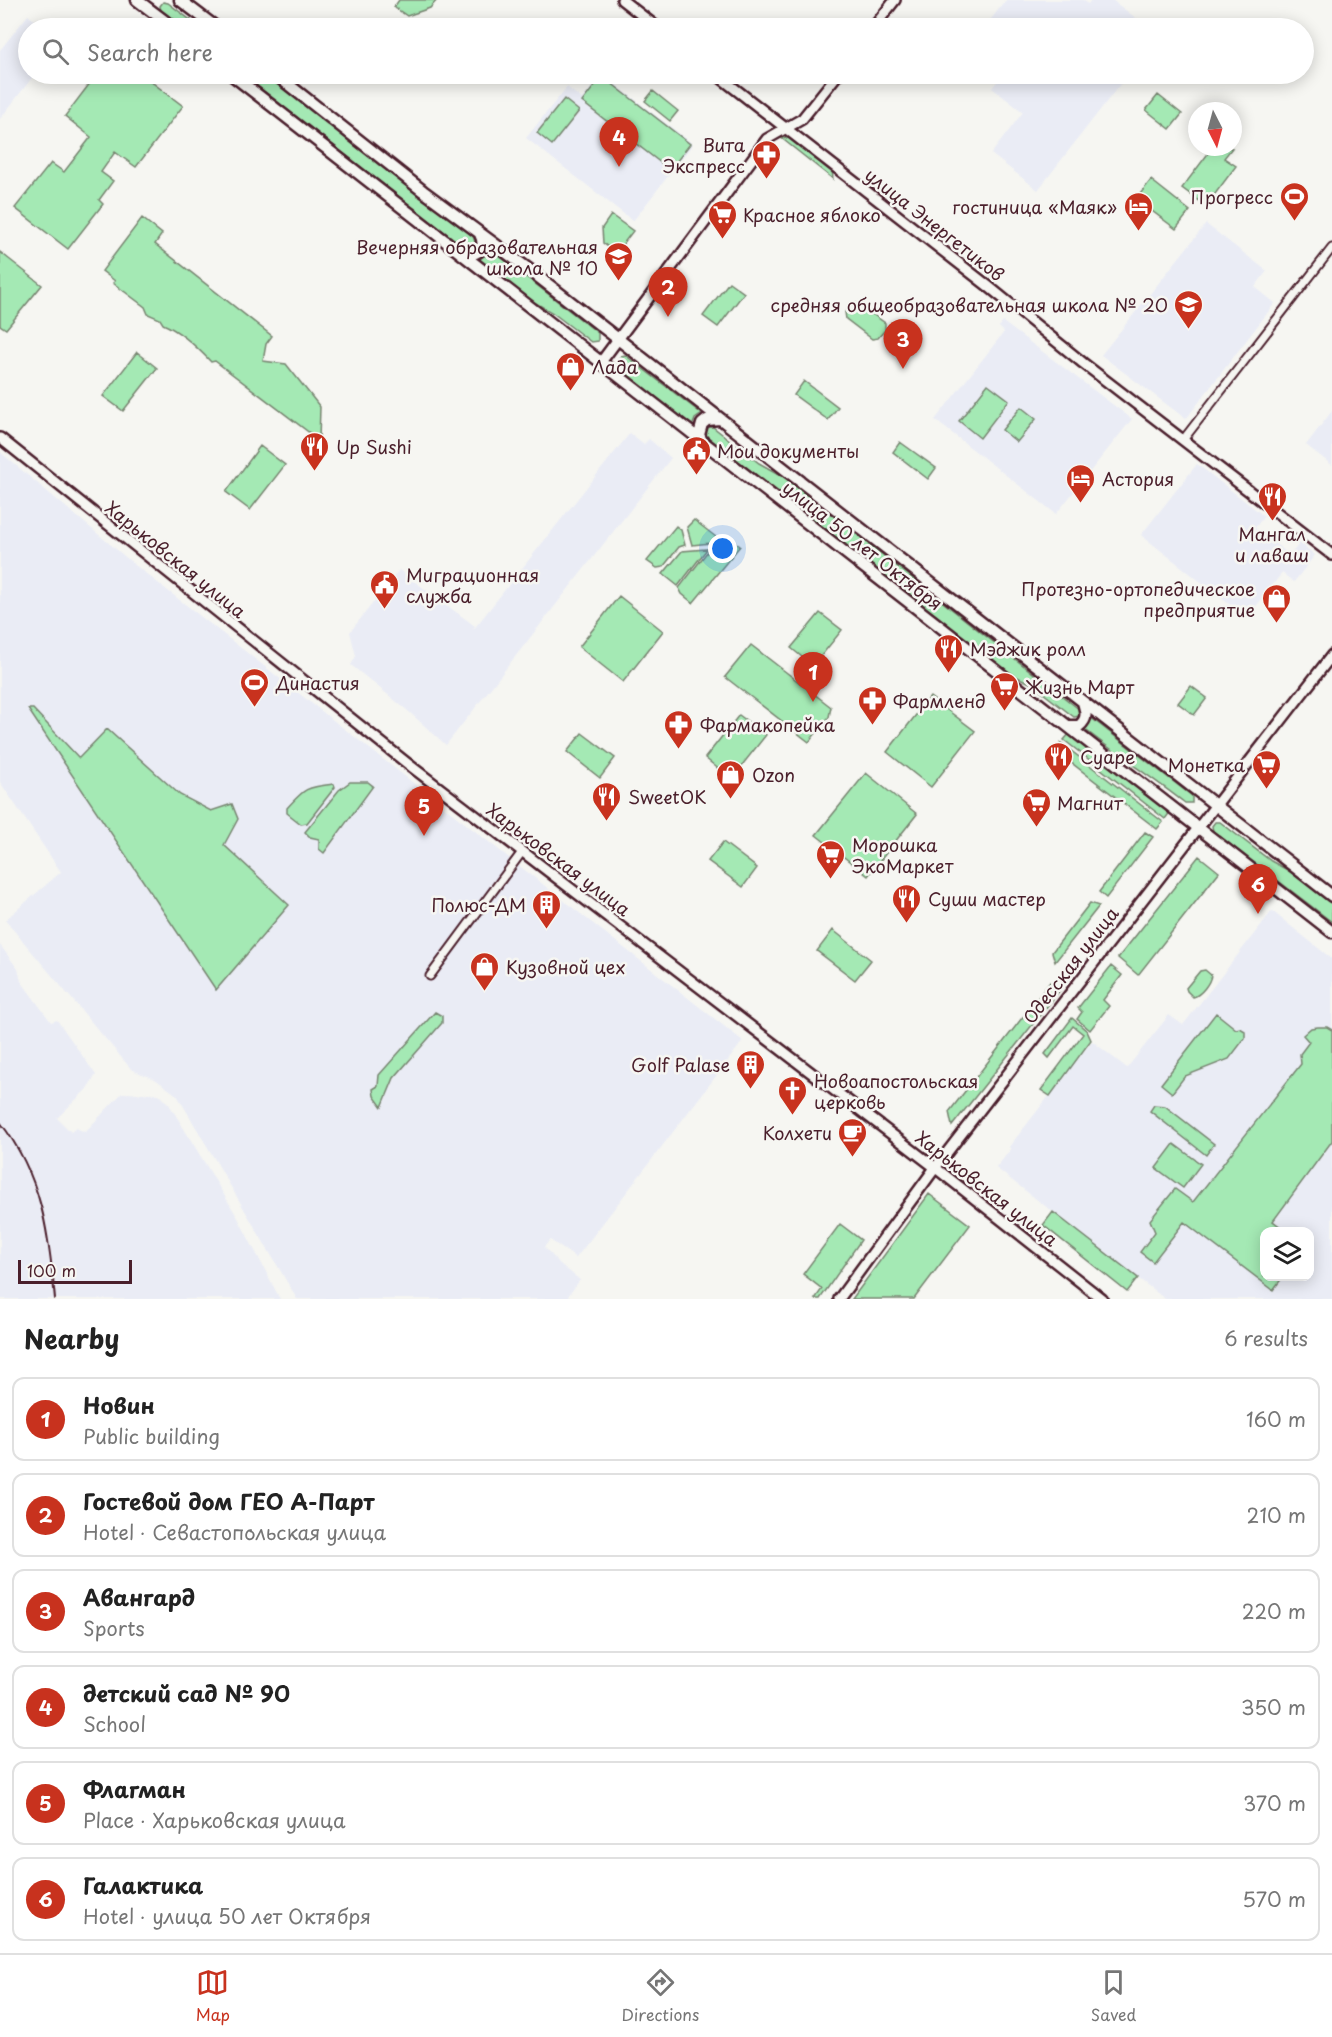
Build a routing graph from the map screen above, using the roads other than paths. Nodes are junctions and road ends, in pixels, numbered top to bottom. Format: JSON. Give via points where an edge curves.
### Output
{"nodes":[{"id":1,"x":137,"y":0,"type":"edge"},
{"id":2,"x":154,"y":0,"type":"edge"},
{"id":3,"x":180,"y":0,"type":"edge"},
{"id":4,"x":622,"y":0,"type":"edge"},
{"id":5,"x":895,"y":0,"type":"edge"},
{"id":6,"x":155,"y":14,"type":"junction"},
{"id":7,"x":160,"y":18,"type":"edge"},
{"id":8,"x":204,"y":18,"type":"edge"},
{"id":9,"x":645,"y":18,"type":"edge"},
{"id":10,"x":881,"y":18,"type":"edge"},
{"id":11,"x":244,"y":84,"type":"edge"},
{"id":12,"x":287,"y":84,"type":"edge"},
{"id":13,"x":729,"y":84,"type":"edge"},
{"id":14,"x":830,"y":84,"type":"edge"},
{"id":15,"x":785,"y":128,"type":"junction"},
{"id":16,"x":480,"y":234,"type":"junction"},
{"id":17,"x":1332,"y":248,"type":"edge"},
{"id":18,"x":464,"y":254,"type":"junction"},
{"id":19,"x":618,"y":340,"type":"junction"},
{"id":20,"x":601,"y":362,"type":"junction"},
{"id":21,"x":720,"y":419,"type":"junction"},
{"id":22,"x":0,"y":438,"type":"edge"},
{"id":23,"x":1183,"y":440,"type":"junction"},
{"id":24,"x":702,"y":441,"type":"junction"},
{"id":25,"x":1332,"y":555,"type":"edge"},
{"id":26,"x":1332,"y":655,"type":"edge"},
{"id":27,"x":1083,"y":702,"type":"junction"},
{"id":28,"x":1067,"y":726,"type":"junction"},
{"id":29,"x":1215,"y":805,"type":"junction"},
{"id":30,"x":1197,"y":828,"type":"junction"},
{"id":31,"x":522,"y":852,"type":"junction"},
{"id":32,"x":1332,"y":896,"type":"edge"},
{"id":33,"x":1332,"y":932,"type":"edge"},
{"id":34,"x":429,"y":976,"type":"dead end"},
{"id":35,"x":935,"y":1168,"type":"junction"},
{"id":36,"x":839,"y":1299,"type":"edge"},
{"id":37,"x":1102,"y":1299,"type":"edge"}],
"edges":[{"from":1,"to":6,"type":"main road"},
{"from":2,"to":6,"type":"main road"},
{"from":3,"to":8,"type":"main road"},
{"from":4,"to":9,"type":"street"},
{"from":5,"to":10,"type":"street"},
{"from":6,"to":7,"type":"main road"},
{"from":11,"to":18,"type":"main road","name":"улица 50 лет Октября"},
{"from":12,"to":16,"type":"main road","name":"улица 50 лет Октября"},
{"from":13,"to":15,"type":"street","name":"улица Энергетиков"},
{"from":14,"to":15,"type":"street","via":[[801,119]]},
{"from":15,"to":19,"type":"street","via":[[767,139]]},
{"from":15,"to":23,"type":"street","name":"улица Энергетиков"},
{"from":16,"to":18,"type":"main road","via":[[481,250]]},
{"from":16,"to":19,"type":"main road","name":"улица 50 лет Октября"},
{"from":17,"to":23,"type":"street"},
{"from":18,"to":20,"type":"main road","name":"улица 50 лет Октября"},
{"from":19,"to":20,"type":"street"},
{"from":19,"to":21,"type":"main road","name":"улица 50 лет Октября"},
{"from":20,"to":24,"type":"main road","name":"улица 50 лет Октября"},
{"from":21,"to":24,"type":"main road","via":[[702,424]]},
{"from":21,"to":27,"type":"main road","name":"улица 50 лет Октября"},
{"from":22,"to":31,"type":"street","name":"Харьковская улица"},
{"from":23,"to":25,"type":"street","name":"улица Энергетиков"},
{"from":24,"to":28,"type":"main road","name":"улица 50 лет Октября"},
{"from":26,"to":29,"type":"street","name":"Одесская улица"},
{"from":27,"to":28,"type":"main road","via":[[1083,722]]},
{"from":27,"to":29,"type":"main road","name":"улица 50 лет Октября"},
{"from":28,"to":30,"type":"main road","name":"улица 50 лет Октября"},
{"from":29,"to":30,"type":"street","name":"Одесская улица"},
{"from":29,"to":32,"type":"main road","name":"улица 50 лет Октября"},
{"from":30,"to":33,"type":"main road","name":"улица 50 лет Октября"},
{"from":30,"to":35,"type":"street","name":"Одесская улица"},
{"from":31,"to":34,"type":"street"},
{"from":31,"to":35,"type":"street","name":"Харьковская улица"},
{"from":35,"to":36,"type":"street","name":"Одесская улица"},
{"from":35,"to":37,"type":"street","name":"Харьковская улица"}]}
